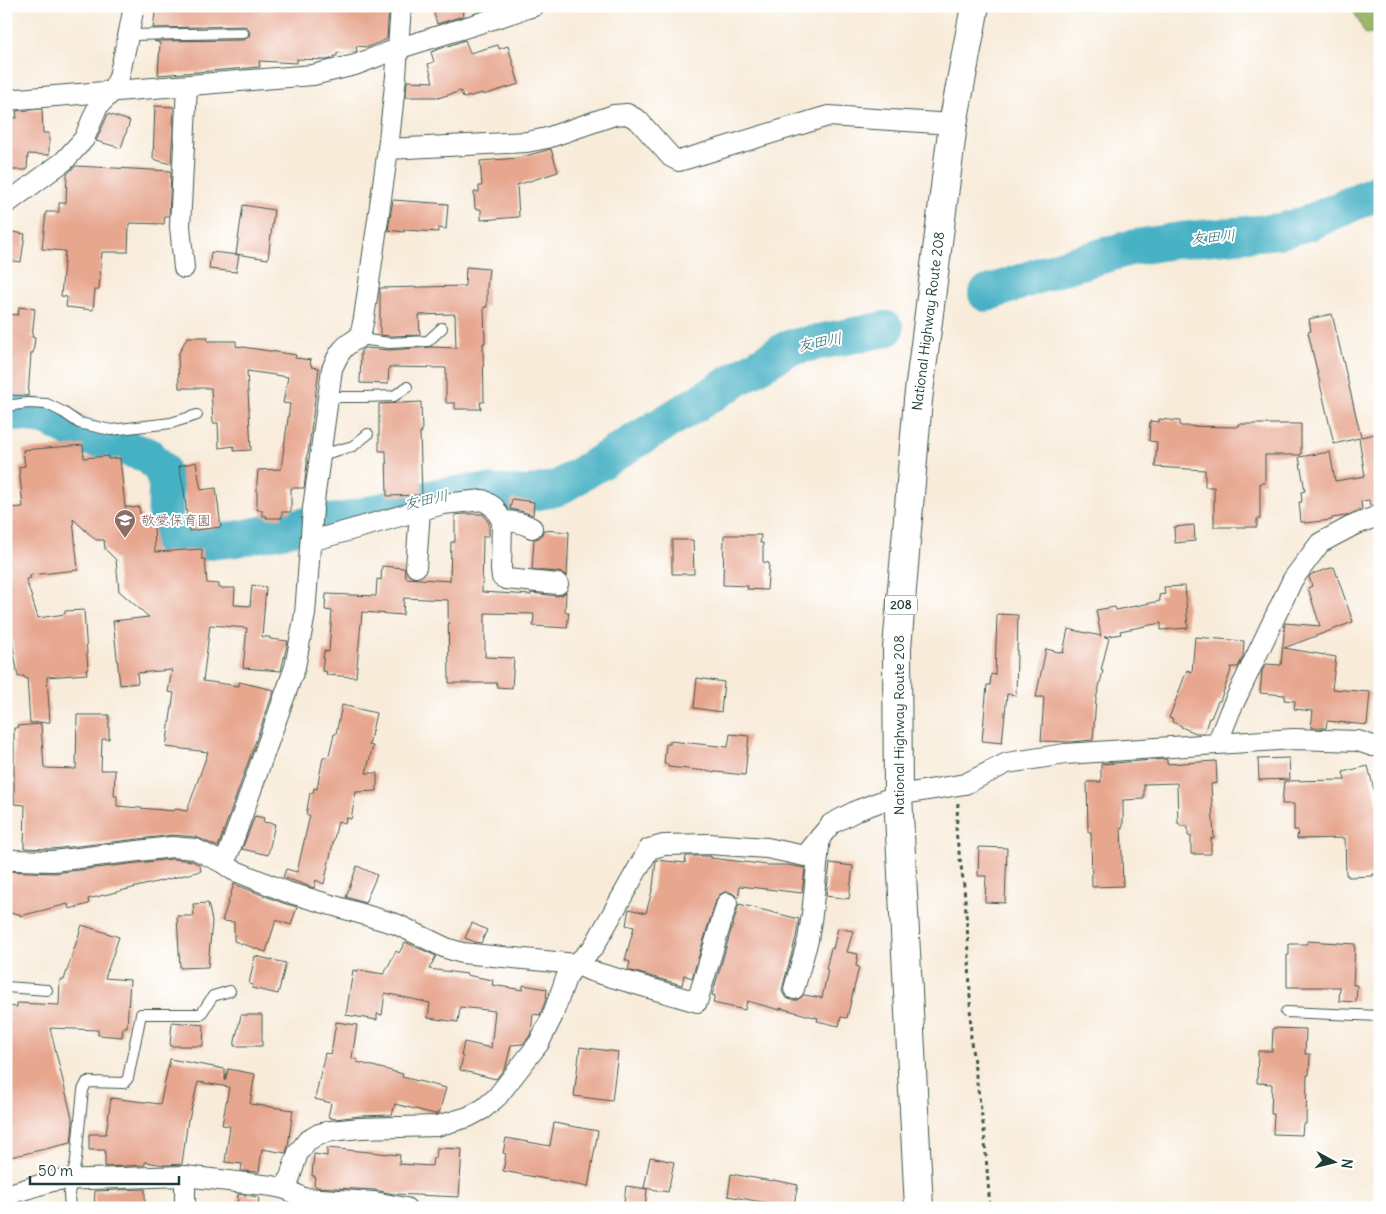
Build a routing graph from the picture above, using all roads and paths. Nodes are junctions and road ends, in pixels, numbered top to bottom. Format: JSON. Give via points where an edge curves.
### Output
{"nodes":[{"id":1,"x":134,"y":6,"type":"edge"},
{"id":2,"x":401,"y":6,"type":"edge"},
{"id":3,"x":534,"y":6,"type":"edge"},
{"id":4,"x":975,"y":6,"type":"edge"},
{"id":5,"x":243,"y":32,"type":"dead end"},
{"id":6,"x":128,"y":35,"type":"junction"},
{"id":7,"x":397,"y":49,"type":"junction"},
{"id":8,"x":187,"y":86,"type":"junction"},
{"id":9,"x":112,"y":92,"type":"junction"},
{"id":10,"x":6,"y":100,"type":"edge"},
{"id":11,"x":953,"y":124,"type":"junction"},
{"id":12,"x":388,"y":149,"type":"junction"},
{"id":13,"x":6,"y":204,"type":"edge"},
{"id":14,"x":184,"y":268,"type":"dead end"},
{"id":15,"x":442,"y":328,"type":"dead end"},
{"id":16,"x":360,"y":337,"type":"junction"},
{"id":17,"x":407,"y":387,"type":"dead end"},
{"id":18,"x":329,"y":397,"type":"junction"},
{"id":19,"x":6,"y":406,"type":"edge"},
{"id":20,"x":197,"y":415,"type":"dead end"},
{"id":21,"x":368,"y":434,"type":"dead end"},
{"id":22,"x":321,"y":455,"type":"junction"},
{"id":23,"x":420,"y":511,"type":"junction"},
{"id":24,"x":1380,"y":515,"type":"edge"},
{"id":25,"x":502,"y":521,"type":"junction"},
{"id":26,"x":532,"y":528,"type":"dead end"},
{"id":27,"x":311,"y":538,"type":"junction"},
{"id":28,"x":416,"y":567,"type":"dead end"},
{"id":29,"x":558,"y":584,"type":"dead end"},
{"id":30,"x":1217,"y":744,"type":"junction"},
{"id":31,"x":1380,"y":746,"type":"edge"},
{"id":32,"x":959,"y":785,"type":"junction"},
{"id":33,"x":898,"y":796,"type":"junction"},
{"id":34,"x":820,"y":837,"type":"junction"},
{"id":35,"x":6,"y":858,"type":"edge"},
{"id":36,"x":223,"y":863,"type":"junction"},
{"id":37,"x":727,"y":903,"type":"dead end"},
{"id":38,"x":576,"y":964,"type":"junction"},
{"id":39,"x":6,"y":987,"type":"edge"},
{"id":40,"x":794,"y":989,"type":"dead end"},
{"id":41,"x":47,"y":990,"type":"dead end"},
{"id":42,"x":230,"y":991,"type":"dead end"},
{"id":43,"x":1286,"y":1012,"type":"dead end"},
{"id":44,"x":1380,"y":1016,"type":"edge"},
{"id":45,"x":185,"y":1176,"type":"junction"},
{"id":46,"x":72,"y":1179,"type":"junction"},
{"id":47,"x":286,"y":1189,"type":"junction"},
{"id":48,"x":6,"y":1195,"type":"edge"},
{"id":49,"x":70,"y":1208,"type":"edge"},
{"id":50,"x":185,"y":1208,"type":"edge"},
{"id":51,"x":406,"y":1208,"type":"edge"},
{"id":52,"x":919,"y":1208,"type":"edge"},
{"id":53,"x":990,"y":1208,"type":"edge"}],
"edges":[{"from":1,"to":6,"type":"street"},
{"from":2,"to":7,"type":"street"},
{"from":3,"to":7,"type":"street"},
{"from":4,"to":11,"type":"highway","name":"National Highway Route 208","number":"208"},
{"from":5,"to":6,"type":"lane"},
{"from":6,"to":9,"type":"street","via":[[119,77]]},
{"from":7,"to":8,"type":"street","via":[[356,65],[313,75]]},
{"from":7,"to":12,"type":"street"},
{"from":8,"to":9,"type":"street"},
{"from":8,"to":14,"type":"street","via":[[180,226]]},
{"from":9,"to":10,"type":"street"},
{"from":9,"to":13,"type":"street","via":[[98,106],[84,139],[64,162]]},
{"from":11,"to":12,"type":"street","via":[[828,116],[679,161],[638,120],[627,114],[614,115],[527,142]]},
{"from":11,"to":33,"type":"highway","name":"National Highway Route 208","number":"208","via":[[918,400],[897,648]]},
{"from":12,"to":16,"type":"street"},
{"from":15,"to":16,"type":"lane","via":[[428,341],[390,343]]},
{"from":16,"to":18,"type":"street","via":[[338,354],[332,369]]},
{"from":17,"to":18,"type":"lane","via":[[394,396]]},
{"from":18,"to":22,"type":"street"},
{"from":19,"to":20,"type":"lane","via":[[47,404],[79,423],[111,430],[170,423]]},
{"from":21,"to":22,"type":"lane","via":[[353,446]]},
{"from":22,"to":27,"type":"street"},
{"from":23,"to":25,"type":"street","via":[[443,504],[483,500],[494,507]]},
{"from":23,"to":27,"type":"street"},
{"from":23,"to":28,"type":"street"},
{"from":24,"to":30,"type":"street","via":[[1320,543],[1292,579]]},
{"from":25,"to":26,"type":"street","via":[[524,523]]},
{"from":25,"to":29,"type":"street","via":[[502,577]]},
{"from":27,"to":36,"type":"street","via":[[305,614],[295,667]]},
{"from":30,"to":31,"type":"street","via":[[1293,739],[1358,741]]},
{"from":30,"to":32,"type":"street","via":[[1065,754],[1007,763]]},
{"from":32,"to":33,"type":"street"},
{"from":32,"to":53,"type":"path","via":[[956,832],[964,886],[972,1042]]},
{"from":33,"to":34,"type":"street","via":[[858,810],[831,824]]},
{"from":33,"to":52,"type":"highway","name":"National Highway Route 208","number":"208"},
{"from":34,"to":38,"type":"street","via":[[805,856],[767,848],[709,844],[664,845],[649,849],[593,948]]},
{"from":34,"to":40,"type":"street","via":[[808,940]]},
{"from":35,"to":36,"type":"street","via":[[53,861],[172,847],[195,849]]},
{"from":36,"to":38,"type":"street","via":[[287,892],[396,924],[454,951]]},
{"from":37,"to":38,"type":"street","via":[[697,1002]]},
{"from":38,"to":47,"type":"street","via":[[566,978],[539,1043],[497,1097],[483,1109],[437,1126],[360,1128],[319,1134],[307,1141],[298,1154]]},
{"from":39,"to":41,"type":"lane"},
{"from":42,"to":46,"type":"lane","via":[[213,996],[201,1014],[141,1014],[128,1078],[124,1083],[87,1082],[83,1090]]},
{"from":43,"to":44,"type":"lane"},
{"from":45,"to":46,"type":"street"},
{"from":45,"to":47,"type":"street"},
{"from":45,"to":50,"type":"street"},
{"from":46,"to":48,"type":"street","via":[[56,1180]]},
{"from":46,"to":49,"type":"lane"},
{"from":47,"to":51,"type":"street","via":[[303,1198],[374,1202]]}]}
